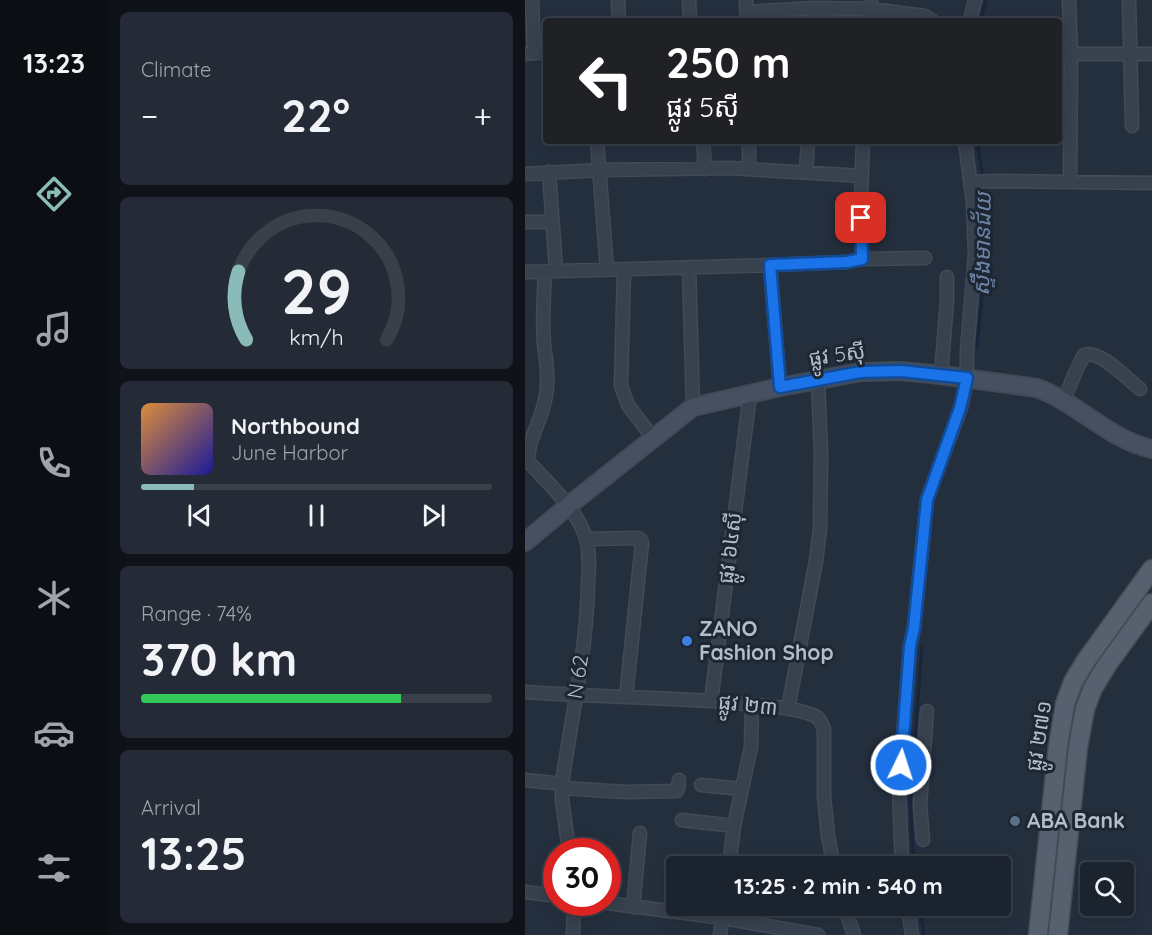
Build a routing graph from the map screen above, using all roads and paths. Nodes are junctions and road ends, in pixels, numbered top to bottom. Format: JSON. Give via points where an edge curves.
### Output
{"nodes":[{"id":1,"x":532,"y":0,"type":"edge"},
{"id":2,"x":618,"y":0,"type":"edge"},
{"id":3,"x":689,"y":0,"type":"edge"},
{"id":4,"x":975,"y":0,"type":"edge"},
{"id":5,"x":1069,"y":0,"type":"edge"},
{"id":6,"x":1129,"y":0,"type":"edge"},
{"id":7,"x":871,"y":10,"type":"edge"},
{"id":8,"x":747,"y":11,"type":"edge"},
{"id":9,"x":619,"y":18,"type":"edge"},
{"id":10,"x":690,"y":18,"type":"edge"},
{"id":11,"x":928,"y":18,"type":"edge"},
{"id":12,"x":971,"y":18,"type":"edge"},
{"id":13,"x":535,"y":53,"type":"edge"},
{"id":14,"x":1065,"y":54,"type":"edge"},
{"id":15,"x":1129,"y":54,"type":"junction"},
{"id":16,"x":1152,"y":54,"type":"edge"},
{"id":17,"x":1132,"y":126,"type":"dead end"},
{"id":18,"x":597,"y":144,"type":"edge"},
{"id":19,"x":703,"y":144,"type":"edge"},
{"id":20,"x":749,"y":144,"type":"edge"},
{"id":21,"x":808,"y":144,"type":"edge"},
{"id":22,"x":864,"y":144,"type":"edge"},
{"id":23,"x":966,"y":144,"type":"edge"},
{"id":24,"x":705,"y":169,"type":"junction"},
{"id":25,"x":749,"y":169,"type":"junction"},
{"id":26,"x":601,"y":170,"type":"junction"},
{"id":27,"x":549,"y":172,"type":"junction"},
{"id":28,"x":806,"y":172,"type":"junction"},
{"id":29,"x":525,"y":174,"type":"edge"},
{"id":30,"x":862,"y":176,"type":"junction"},
{"id":31,"x":979,"y":182,"type":"junction"},
{"id":32,"x":1070,"y":183,"type":"junction"},
{"id":33,"x":1152,"y":183,"type":"edge"},
{"id":34,"x":525,"y":222,"type":"edge"},
{"id":35,"x":552,"y":222,"type":"junction"},
{"id":36,"x":925,"y":258,"type":"dead end"},
{"id":37,"x":862,"y":259,"type":"junction"},
{"id":38,"x":770,"y":265,"type":"junction"},
{"id":39,"x":689,"y":267,"type":"junction"},
{"id":40,"x":624,"y":269,"type":"junction"},
{"id":41,"x":607,"y":270,"type":"junction"},
{"id":42,"x":551,"y":271,"type":"junction"},
{"id":43,"x":525,"y":272,"type":"edge"},
{"id":44,"x":947,"y":277,"type":"dead end"},
{"id":45,"x":941,"y":375,"type":"junction"},
{"id":46,"x":967,"y":378,"type":"junction"},
{"id":47,"x":817,"y":380,"type":"junction"},
{"id":48,"x":780,"y":387,"type":"junction"},
{"id":49,"x":1140,"y":389,"type":"dead end"},
{"id":50,"x":750,"y":394,"type":"junction"},
{"id":51,"x":1064,"y":400,"type":"junction"},
{"id":52,"x":693,"y":406,"type":"junction"},
{"id":53,"x":653,"y":438,"type":"junction"},
{"id":54,"x":1152,"y":449,"type":"edge"},
{"id":55,"x":526,"y":461,"type":"edge"},
{"id":56,"x":568,"y":506,"type":"junction"},
{"id":57,"x":586,"y":539,"type":"junction"},
{"id":58,"x":525,"y":542,"type":"edge"},
{"id":59,"x":1152,"y":569,"type":"edge"},
{"id":60,"x":1152,"y":603,"type":"edge"},
{"id":61,"x":525,"y":692,"type":"edge"},
{"id":62,"x":576,"y":695,"type":"junction"},
{"id":63,"x":626,"y":697,"type":"junction"},
{"id":64,"x":711,"y":701,"type":"junction"},
{"id":65,"x":752,"y":705,"type":"junction"},
{"id":66,"x":788,"y":709,"type":"junction"},
{"id":67,"x":927,"y":711,"type":"dead end"},
{"id":68,"x":525,"y":780,"type":"edge"},
{"id":69,"x":679,"y":780,"type":"dead end"},
{"id":70,"x":701,"y":785,"type":"dead end"},
{"id":71,"x":562,"y":786,"type":"junction"},
{"id":72,"x":742,"y":789,"type":"junction"},
{"id":73,"x":910,"y":809,"type":"junction"},
{"id":74,"x":682,"y":820,"type":"dead end"},
{"id":75,"x":734,"y":826,"type":"junction"},
{"id":76,"x":640,"y":833,"type":"dead end"},
{"id":77,"x":567,"y":838,"type":"edge"},
{"id":78,"x":923,"y":840,"type":"dead end"},
{"id":79,"x":730,"y":856,"type":"edge"},
{"id":80,"x":832,"y":856,"type":"edge"},
{"id":81,"x":904,"y":856,"type":"edge"},
{"id":82,"x":525,"y":892,"type":"edge"},
{"id":83,"x":543,"y":894,"type":"edge"},
{"id":84,"x":621,"y":905,"type":"edge"},
{"id":85,"x":633,"y":907,"type":"junction"},
{"id":86,"x":666,"y":909,"type":"edge"},
{"id":87,"x":574,"y":916,"type":"edge"},
{"id":88,"x":722,"y":916,"type":"edge"},
{"id":89,"x":740,"y":916,"type":"edge"},
{"id":90,"x":847,"y":916,"type":"edge"},
{"id":91,"x":909,"y":916,"type":"edge"},
{"id":92,"x":573,"y":935,"type":"edge"},
{"id":93,"x":720,"y":935,"type":"edge"},
{"id":94,"x":818,"y":935,"type":"edge"},
{"id":95,"x":854,"y":935,"type":"edge"},
{"id":96,"x":912,"y":935,"type":"edge"},
{"id":97,"x":1038,"y":935,"type":"edge"},
{"id":98,"x":1058,"y":935,"type":"edge"}],
"edges":[{"from":1,"to":13,"type":"street"},
{"from":2,"to":9,"type":"street"},
{"from":3,"to":10,"type":"street"},
{"from":4,"to":12,"type":"street"},
{"from":5,"to":14,"type":"street"},
{"from":6,"to":15,"type":"street"},
{"from":7,"to":8,"type":"street"},
{"from":7,"to":11,"type":"street"},
{"from":14,"to":15,"type":"street"},
{"from":14,"to":32,"type":"street"},
{"from":15,"to":16,"type":"street"},
{"from":15,"to":17,"type":"street"},
{"from":18,"to":26,"type":"street"},
{"from":19,"to":24,"type":"street"},
{"from":20,"to":25,"type":"street"},
{"from":21,"to":28,"type":"street"},
{"from":22,"to":30,"type":"street"},
{"from":23,"to":31,"type":"street"},
{"from":24,"to":25,"type":"street"},
{"from":24,"to":26,"type":"street"},
{"from":25,"to":28,"type":"street"},
{"from":26,"to":27,"type":"street"},
{"from":26,"to":41,"type":"street"},
{"from":27,"to":29,"type":"street"},
{"from":27,"to":35,"type":"street"},
{"from":28,"to":30,"type":"street"},
{"from":30,"to":37,"type":"street"},
{"from":31,"to":32,"type":"street"},
{"from":31,"to":46,"type":"street"},
{"from":32,"to":33,"type":"street"},
{"from":34,"to":35,"type":"street"},
{"from":35,"to":42,"type":"street"},
{"from":36,"to":37,"type":"street"},
{"from":37,"to":38,"type":"street"},
{"from":38,"to":39,"type":"street"},
{"from":38,"to":48,"type":"street"},
{"from":39,"to":40,"type":"street"},
{"from":39,"to":52,"type":"street"},
{"from":40,"to":41,"type":"street"},
{"from":40,"to":53,"type":"street","via":[[621,386],[628,405]]},
{"from":41,"to":42,"type":"street"},
{"from":42,"to":43,"type":"street"},
{"from":42,"to":55,"type":"street","via":[[544,309],[546,396]]},
{"from":44,"to":45,"type":"street"},
{"from":45,"to":46,"type":"street","name":"ផ្លូវ 5ស៊ី"},
{"from":45,"to":47,"type":"street","name":"ផ្លូវ 5ស៊ី","via":[[861,372]]},
{"from":46,"to":51,"type":"street","name":"ផ្លូវ 5ស៊ី","via":[[1037,388]]},
{"from":46,"to":73,"type":"street","via":[[927,500],[899,788]]},
{"from":47,"to":48,"type":"street","name":"ផ្លូវ 5ស៊ី"},
{"from":47,"to":66,"type":"street","via":[[820,529]]},
{"from":48,"to":50,"type":"street","name":"ផ្លូវ 5ស៊ី"},
{"from":49,"to":51,"type":"street","via":[[1101,357],[1089,353],[1084,355]]},
{"from":50,"to":52,"type":"street","name":"ផ្លូវ 5ស៊ី"},
{"from":50,"to":64,"type":"street","name":"ផ្លូវ ៦៤ស៊ី"},
{"from":51,"to":54,"type":"street","name":"ផ្លូវ 5ស៊ី","via":[[1118,436]]},
{"from":52,"to":53,"type":"street","name":"ផ្លូវ 5ស៊ី"},
{"from":53,"to":56,"type":"street","name":"ផ្លូវ 5ស៊ី"},
{"from":55,"to":56,"type":"street","name":"N 62"},
{"from":56,"to":57,"type":"street","name":"N 62"},
{"from":56,"to":58,"type":"street","name":"ផ្លូវ 5ស៊ី"},
{"from":57,"to":62,"type":"street","name":"N 62","via":[[588,597]]},
{"from":57,"to":63,"type":"street","via":[[638,538],[642,543]]},
{"from":59,"to":97,"type":"main road","name":"ផ្លូវ ២៧១","via":[[1085,662],[1065,704]]},
{"from":60,"to":98,"type":"main road","name":"ផ្លូវ ២៧១","via":[[1107,665],[1085,709]]},
{"from":61,"to":62,"type":"street","name":"ផ្លូវ ២៣"},
{"from":62,"to":63,"type":"street","name":"ផ្លូវ ២៣"},
{"from":62,"to":71,"type":"street","name":"N 62"},
{"from":63,"to":64,"type":"street","name":"ផ្លូវ ២៣"},
{"from":64,"to":65,"type":"street","name":"ផ្លូវ ២៣"},
{"from":65,"to":66,"type":"street","name":"ផ្លូវ ២៣"},
{"from":65,"to":72,"type":"street"},
{"from":66,"to":80,"type":"street","name":"ផ្លូវ ២៣","via":[[814,716],[821,720],[824,729],[824,797]]},
{"from":67,"to":73,"type":"street"},
{"from":68,"to":71,"type":"street"},
{"from":69,"to":71,"type":"street","via":[[677,790],[626,792]]},
{"from":70,"to":72,"type":"street"},
{"from":71,"to":77,"type":"street","name":"N 62"},
{"from":72,"to":75,"type":"street"},
{"from":73,"to":78,"type":"street"},
{"from":73,"to":81,"type":"street"},
{"from":74,"to":75,"type":"street"},
{"from":75,"to":79,"type":"street"},
{"from":76,"to":85,"type":"street"},
{"from":82,"to":83,"type":"street"},
{"from":84,"to":85,"type":"street"},
{"from":85,"to":86,"type":"street"},
{"from":87,"to":92,"type":"street"},
{"from":88,"to":93,"type":"street"},
{"from":89,"to":94,"type":"street"},
{"from":90,"to":95,"type":"street"},
{"from":91,"to":96,"type":"street"}]}
